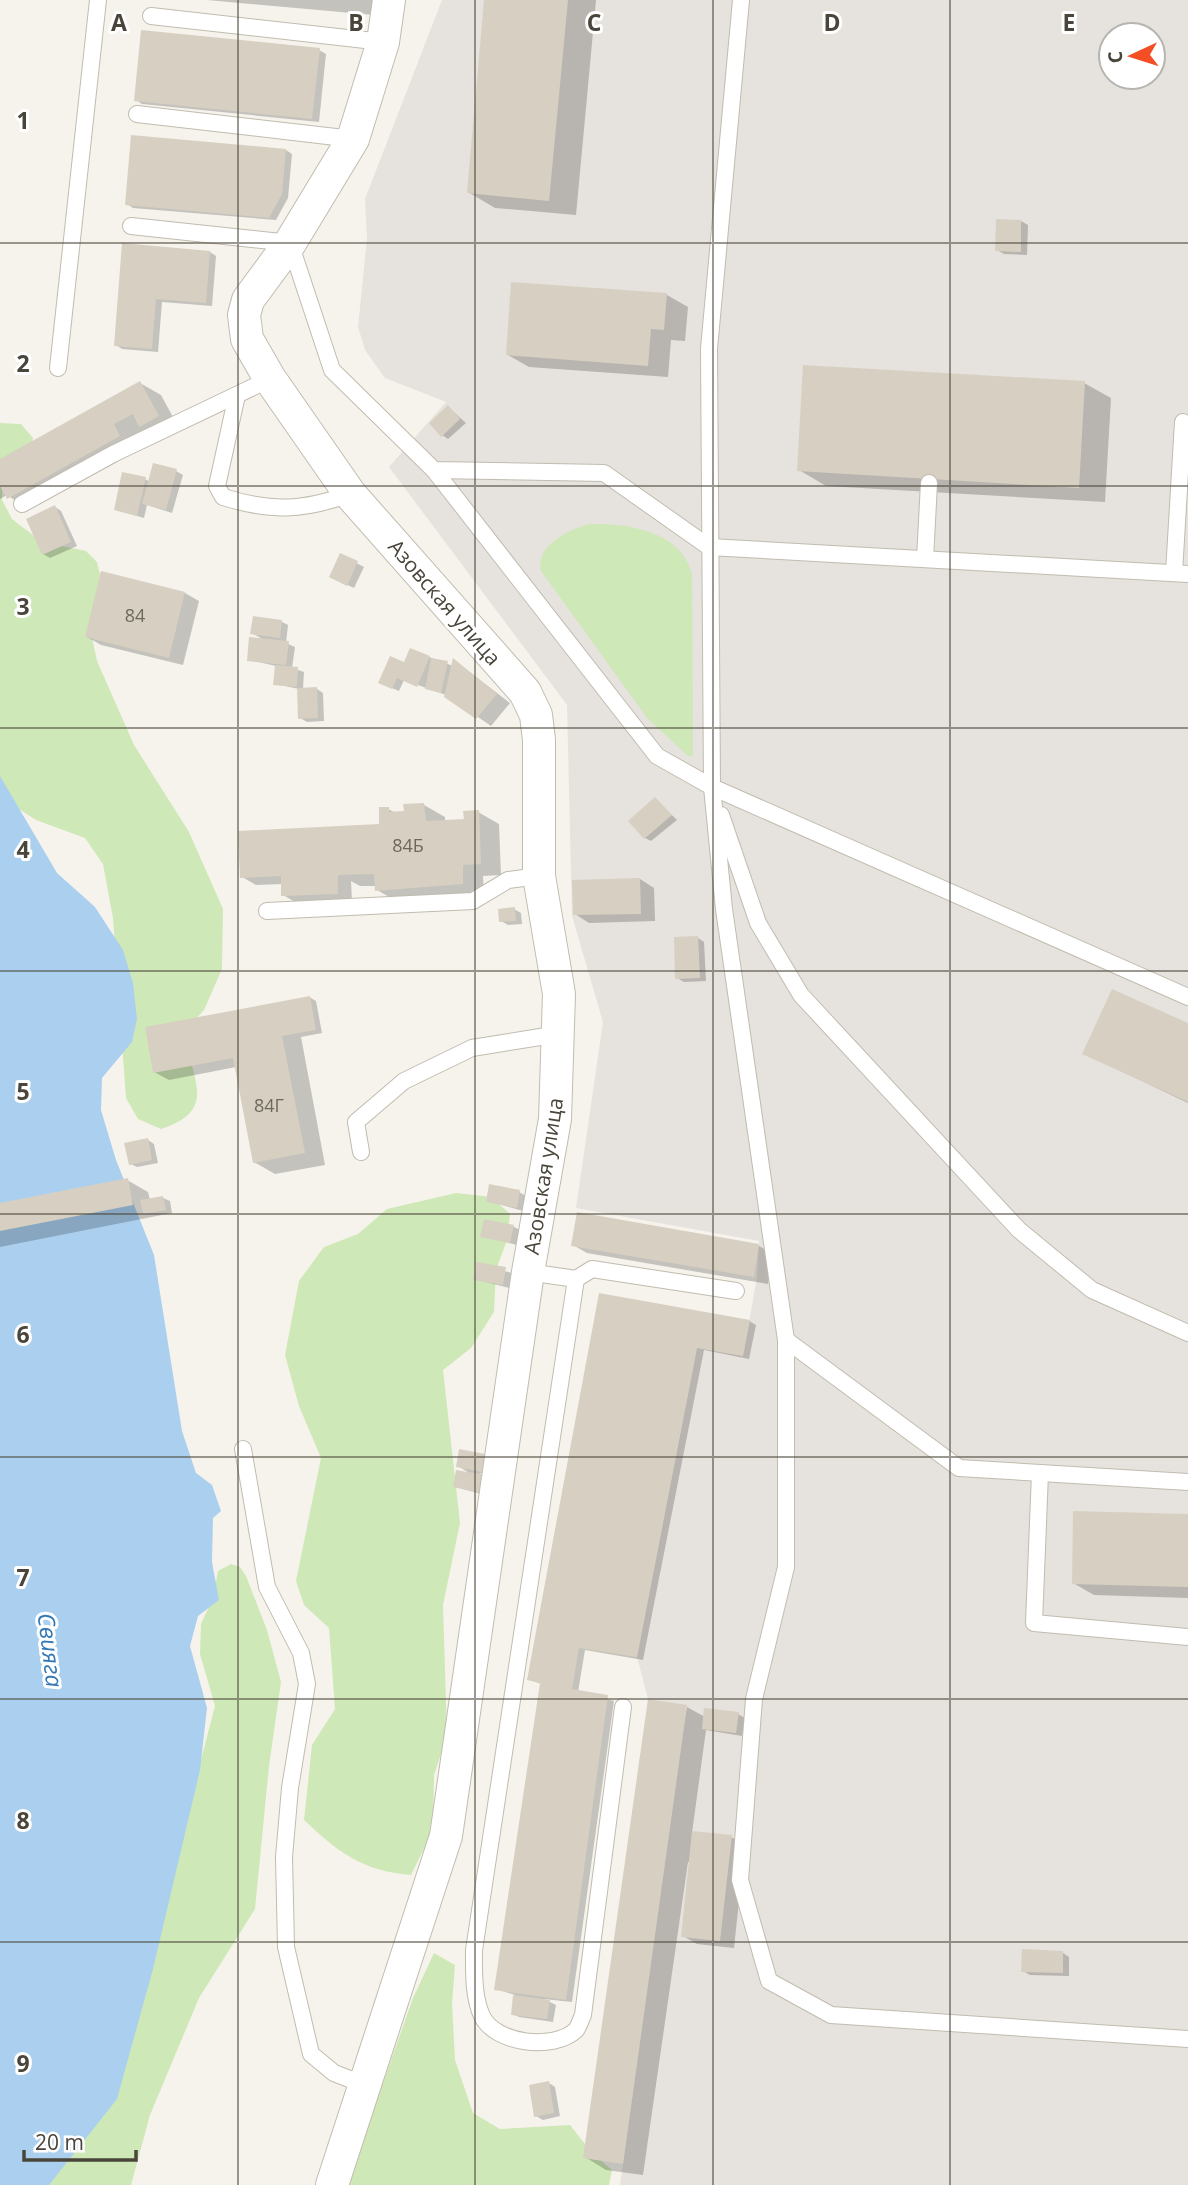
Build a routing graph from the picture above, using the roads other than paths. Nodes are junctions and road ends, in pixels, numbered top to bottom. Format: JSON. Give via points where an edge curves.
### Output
{"nodes":[{"id":1,"x":97,"y":0,"type":"edge"},
{"id":2,"x":389,"y":0,"type":"edge"},
{"id":3,"x":741,"y":0,"type":"edge"},
{"id":4,"x":151,"y":16,"type":"dead end"},
{"id":5,"x":383,"y":42,"type":"junction"},
{"id":6,"x":137,"y":114,"type":"dead end"},
{"id":7,"x":353,"y":139,"type":"junction"},
{"id":8,"x":131,"y":226,"type":"dead end"},
{"id":9,"x":290,"y":243,"type":"junction"},
{"id":10,"x":58,"y":368,"type":"dead end"},
{"id":11,"x":270,"y":379,"type":"junction"},
{"id":12,"x":237,"y":395,"type":"junction"},
{"id":13,"x":1183,"y":422,"type":"dead end"},
{"id":14,"x":434,"y":470,"type":"junction"},
{"id":15,"x":929,"y":483,"type":"dead end"},
{"id":16,"x":350,"y":494,"type":"junction"},
{"id":17,"x":22,"y":504,"type":"dead end"},
{"id":18,"x":709,"y":547,"type":"junction"},
{"id":19,"x":925,"y":559,"type":"junction"},
{"id":20,"x":1181,"y":574,"type":"edge"},
{"id":21,"x":712,"y":787,"type":"junction"},
{"id":22,"x":539,"y":876,"type":"junction"},
{"id":23,"x":267,"y":911,"type":"dead end"},
{"id":24,"x":1188,"y":997,"type":"edge"},
{"id":25,"x":559,"y":1034,"type":"junction"},
{"id":26,"x":361,"y":1152,"type":"dead end"},
{"id":27,"x":528,"y":1272,"type":"junction"},
{"id":28,"x":576,"y":1279,"type":"junction"},
{"id":29,"x":736,"y":1291,"type":"dead end"},
{"id":30,"x":1188,"y":1333,"type":"edge"},
{"id":31,"x":786,"y":1340,"type":"junction"},
{"id":32,"x":243,"y":1448,"type":"dead end"},
{"id":33,"x":1040,"y":1473,"type":"junction"},
{"id":34,"x":1188,"y":1482,"type":"edge"},
{"id":35,"x":1188,"y":1637,"type":"edge"},
{"id":36,"x":623,"y":1707,"type":"dead end"},
{"id":37,"x":1188,"y":2039,"type":"edge"},
{"id":38,"x":365,"y":2085,"type":"junction"},
{"id":39,"x":332,"y":2185,"type":"edge"}],
"edges":[{"from":1,"to":10,"type":"lane"},
{"from":2,"to":5,"type":"street","name":"Азовская улица"},
{"from":3,"to":18,"type":"lane","via":[[709,349]]},
{"from":4,"to":5,"type":"lane"},
{"from":5,"to":7,"type":"street","name":"Азовская улица"},
{"from":6,"to":7,"type":"lane"},
{"from":7,"to":9,"type":"street","name":"Азовская улица"},
{"from":8,"to":9,"type":"lane"},
{"from":9,"to":11,"type":"street","name":"Азовская улица","via":[[248,300],[244,315],[247,340]]},
{"from":9,"to":14,"type":"lane","via":[[332,370]]},
{"from":11,"to":12,"type":"lane"},
{"from":11,"to":16,"type":"street","name":"Азовская улица"},
{"from":12,"to":16,"type":"lane","via":[[217,486],[223,497],[286,509],[316,506]]},
{"from":12,"to":17,"type":"lane"},
{"from":13,"to":20,"type":"lane"},
{"from":14,"to":18,"type":"lane","via":[[604,473]]},
{"from":14,"to":21,"type":"lane","via":[[657,756]]},
{"from":15,"to":19,"type":"lane"},
{"from":16,"to":22,"type":"street","name":"Азовская улица","via":[[525,692],[536,715],[539,740]]},
{"from":18,"to":19,"type":"lane"},
{"from":18,"to":21,"type":"lane"},
{"from":19,"to":20,"type":"lane"},
{"from":21,"to":24,"type":"lane"},
{"from":21,"to":30,"type":"lane","via":[[758,923],[801,995],[1019,1230],[1092,1290]]},
{"from":21,"to":31,"type":"lane","via":[[724,909]]},
{"from":22,"to":23,"type":"lane","via":[[508,880],[473,901]]},
{"from":22,"to":25,"type":"street","name":"Азовская улица","via":[[559,994]]},
{"from":25,"to":26,"type":"lane","via":[[472,1048],[404,1081],[356,1122]]},
{"from":25,"to":27,"type":"street","name":"Азовская улица","via":[[555,1119]]},
{"from":27,"to":28,"type":"lane"},
{"from":27,"to":38,"type":"street","name":"Азовская улица","via":[[446,1836]]},
{"from":28,"to":29,"type":"lane","via":[[592,1269]]},
{"from":28,"to":36,"type":"lane","via":[[474,1950],[474,1981],[482,2016],[496,2033],[524,2043],[576,2030],[583,2015]]},
{"from":31,"to":33,"type":"lane","via":[[959,1468]]},
{"from":31,"to":37,"type":"lane","via":[[786,1567],[754,1699],[740,1880],[769,1981],[831,2015]]},
{"from":32,"to":38,"type":"lane","via":[[267,1587],[301,1653],[307,1684],[284,1857],[286,1947],[311,2054],[334,2073]]},
{"from":33,"to":34,"type":"lane"},
{"from":33,"to":35,"type":"lane","via":[[1034,1623]]},
{"from":38,"to":39,"type":"street","name":"Азовская улица"}]}
